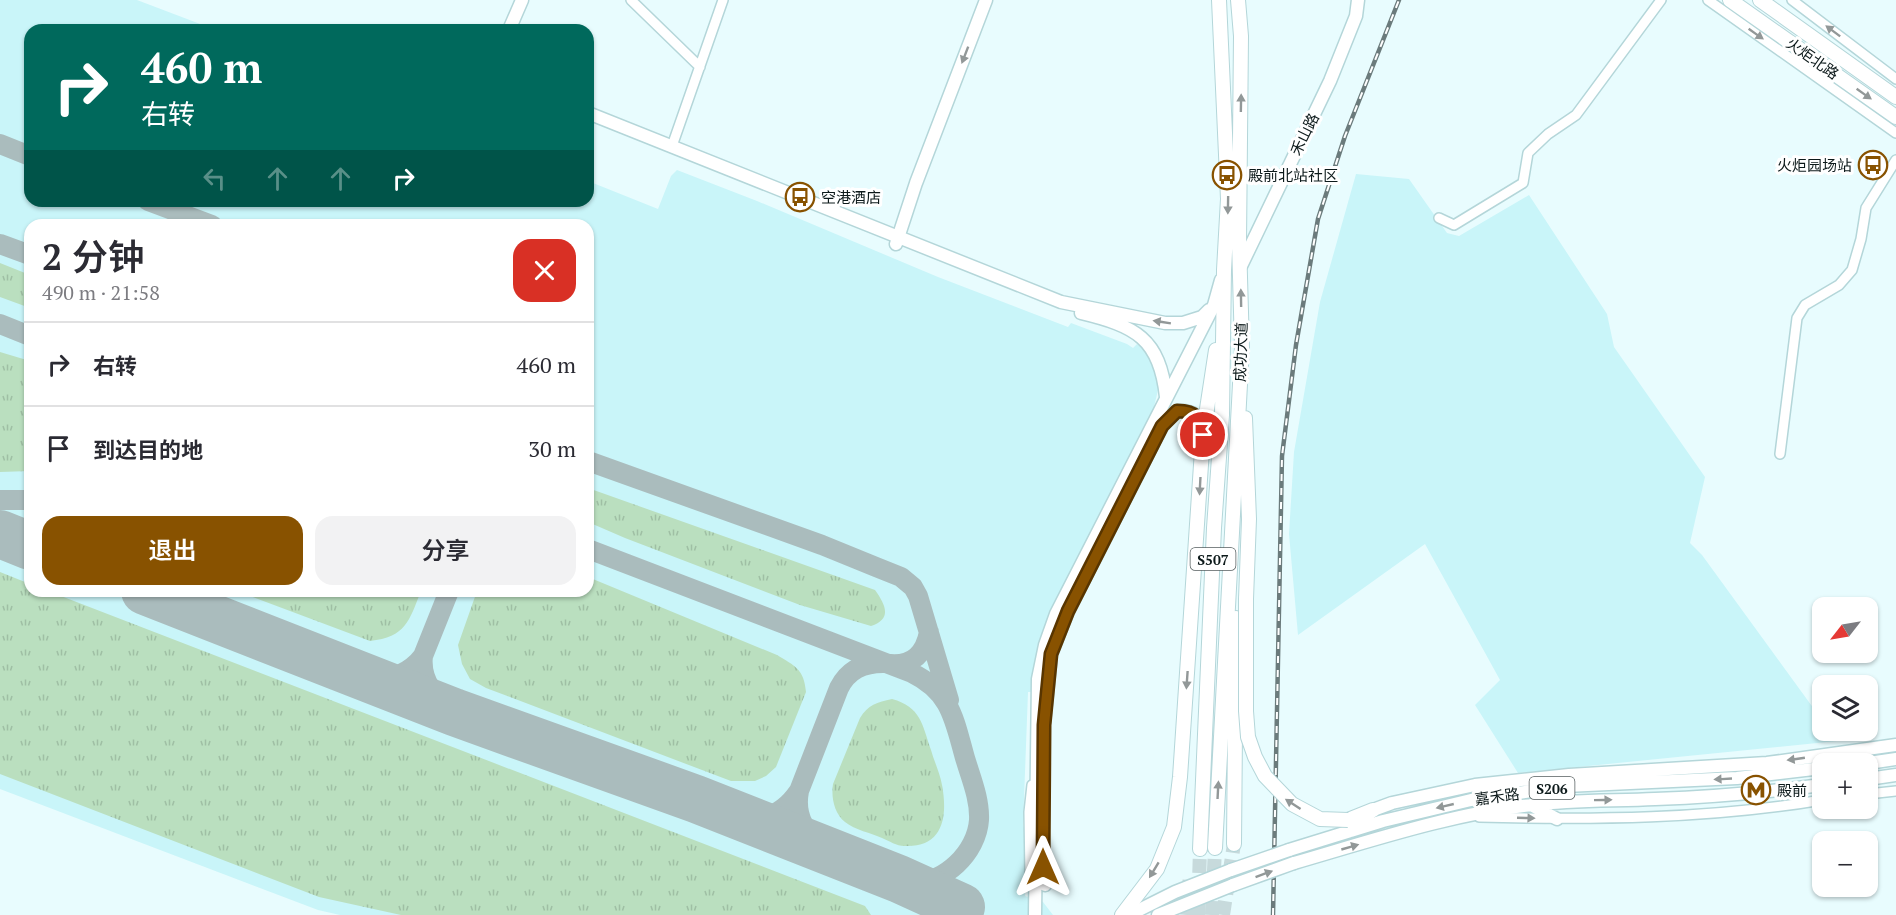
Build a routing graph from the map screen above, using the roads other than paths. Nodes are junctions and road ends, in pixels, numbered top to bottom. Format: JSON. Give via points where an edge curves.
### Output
{"nodes":[{"id":1,"x":522,"y":0,"type":"edge"},
{"id":2,"x":631,"y":0,"type":"edge"},
{"id":3,"x":723,"y":0,"type":"edge"},
{"id":4,"x":986,"y":0,"type":"edge"},
{"id":5,"x":1219,"y":0,"type":"edge"},
{"id":6,"x":1240,"y":0,"type":"edge"},
{"id":7,"x":1358,"y":0,"type":"edge"},
{"id":8,"x":1661,"y":0,"type":"edge"},
{"id":9,"x":1708,"y":0,"type":"edge"},
{"id":10,"x":1730,"y":0,"type":"edge"},
{"id":11,"x":1760,"y":0,"type":"edge"},
{"id":12,"x":1792,"y":0,"type":"edge"},
{"id":13,"x":512,"y":24,"type":"edge"},
{"id":14,"x":700,"y":67,"type":"junction"},
{"id":15,"x":1896,"y":78,"type":"edge"},
{"id":16,"x":1896,"y":97,"type":"edge"},
{"id":17,"x":594,"y":115,"type":"edge"},
{"id":18,"x":1896,"y":117,"type":"edge"},
{"id":19,"x":594,"y":124,"type":"edge"},
{"id":20,"x":1896,"y":133,"type":"edge"},
{"id":21,"x":672,"y":146,"type":"junction"},
{"id":22,"x":1896,"y":160,"type":"edge"},
{"id":23,"x":1438,"y":218,"type":"dead end"},
{"id":24,"x":897,"y":240,"type":"junction"},
{"id":25,"x":1241,"y":266,"type":"junction"},
{"id":26,"x":1219,"y":304,"type":"junction"},
{"id":27,"x":1242,"y":347,"type":"junction"},
{"id":28,"x":1166,"y":398,"type":"junction"},
{"id":29,"x":1238,"y":399,"type":"junction"},
{"id":30,"x":1203,"y":435,"type":"junction"},
{"id":31,"x":1780,"y":453,"type":"dead end"},
{"id":32,"x":1896,"y":745,"type":"edge"},
{"id":33,"x":1896,"y":759,"type":"edge"},
{"id":34,"x":1878,"y":762,"type":"edge"},
{"id":35,"x":1812,"y":769,"type":"edge"},
{"id":36,"x":1896,"y":775,"type":"edge"},
{"id":37,"x":1878,"y":778,"type":"edge"},
{"id":38,"x":1481,"y":784,"type":"junction"},
{"id":39,"x":1812,"y":786,"type":"edge"},
{"id":40,"x":1896,"y":791,"type":"edge"},
{"id":41,"x":1878,"y":793,"type":"edge"},
{"id":42,"x":1500,"y":795,"type":"junction"},
{"id":43,"x":1812,"y":801,"type":"edge"},
{"id":44,"x":1530,"y":805,"type":"junction"},
{"id":45,"x":1373,"y":810,"type":"joint"},
{"id":46,"x":1468,"y":817,"type":"junction"},
{"id":47,"x":1557,"y":819,"type":"junction"},
{"id":48,"x":1349,"y":825,"type":"junction"},
{"id":49,"x":1234,"y":844,"type":"tunnel mouth"},
{"id":50,"x":1215,"y":849,"type":"tunnel mouth"},
{"id":51,"x":1196,"y":851,"type":"tunnel mouth"},
{"id":52,"x":1045,"y":885,"type":"dead end"},
{"id":53,"x":1032,"y":915,"type":"edge"},
{"id":54,"x":1122,"y":915,"type":"edge"},
{"id":55,"x":1129,"y":915,"type":"edge"},
{"id":56,"x":1158,"y":915,"type":"edge"}],
"edges":[{"from":1,"to":13,"type":"main road"},
{"from":2,"to":14,"type":"street"},
{"from":3,"to":14,"type":"street"},
{"from":4,"to":24,"type":"main road","one_way":true},
{"from":5,"to":26,"type":"highway","name":"成功大道","number":"S507","one_way":true,"via":[[1228,199]]},
{"from":25,"to":6,"type":"highway","name":"成功大道","number":"S507","one_way":true},
{"from":7,"to":25,"type":"main road","name":"禾山路","via":[[1356,16],[1330,81]]},
{"from":8,"to":23,"type":"street","via":[[1576,115],[1528,153],[1523,183],[1454,225]]},
{"from":9,"to":20,"type":"street","one_way":true},
{"from":10,"to":18,"type":"highway","name":"火炬北路","one_way":true},
{"from":11,"to":16,"type":"highway","name":"火炬北路"},
{"from":15,"to":12,"type":"street","one_way":true},
{"from":14,"to":21,"type":"street"},
{"from":17,"to":21,"type":"main road"},
{"from":19,"to":24,"type":"main road"},
{"from":21,"to":24,"type":"main road"},
{"from":22,"to":31,"type":"street","via":[[1866,208],[1852,270],[1839,285],[1805,305],[1797,318]]},
{"from":26,"to":24,"type":"main road","one_way":true,"via":[[1202,317],[1165,323],[1061,302]]},
{"from":24,"to":28,"type":"main road","via":[[1059,308],[1106,319],[1132,330],[1148,343],[1159,363]]},
{"from":27,"to":25,"type":"highway","name":"成功大道","number":"S507","one_way":true},
{"from":26,"to":28,"type":"main road"},
{"from":26,"to":30,"type":"highway","name":"成功大道"},
{"from":26,"to":51,"type":"highway","name":"成功大道","number":"S507","via":[[1222,415]]},
{"from":27,"to":29,"type":"highway","name":"成功大道","number":"S507"},
{"from":48,"to":27,"type":"highway","one_way":true,"bridge":true,"via":[[1320,819],[1292,804],[1264,776],[1248,737],[1249,519]]},
{"from":28,"to":53,"type":"main road","via":[[1056,614],[1045,645],[1038,680]]},
{"from":29,"to":49,"type":"highway","number":"S507"},
{"from":50,"to":29,"type":"highway","name":"成功大道","one_way":true},
{"from":30,"to":52,"type":"main road","via":[[1200,420],[1185,411],[1177,411],[1162,426],[1068,611],[1051,654],[1044,725]]},
{"from":30,"to":54,"type":"highway","name":"成功大道","one_way":true,"via":[[1174,827],[1157,869]]},
{"from":32,"to":38,"type":"main road","one_way":true,"via":[[1767,763]]},
{"from":33,"to":34,"type":"main road"},
{"from":35,"to":42,"type":"main road","name":"嘉禾路","number":"S206","one_way":true,"via":[[1737,778],[1566,786]]},
{"from":36,"to":37,"type":"main road"},
{"from":38,"to":42,"type":"main road"},
{"from":38,"to":45,"type":"main road"},
{"from":44,"to":39,"type":"main road","name":"嘉禾路","number":"S206","one_way":true,"via":[[1732,795]]},
{"from":40,"to":41,"type":"street"},
{"from":42,"to":48,"type":"main road","name":"嘉禾路","number":"S206","one_way":true},
{"from":43,"to":47,"type":"street","via":[[1731,812]]},
{"from":44,"to":46,"type":"main road","name":"嘉禾路","number":"S206"},
{"from":44,"to":47,"type":"main road"},
{"from":45,"to":48,"type":"highway"},
{"from":46,"to":47,"type":"street","one_way":true},
{"from":56,"to":46,"type":"main road","name":"嘉禾路","number":"S206","one_way":true,"bridge":true,"via":[[1294,863]]},
{"from":48,"to":55,"type":"main road","name":"嘉禾路","number":"S206","bridge":true,"via":[[1175,892]]}]}
